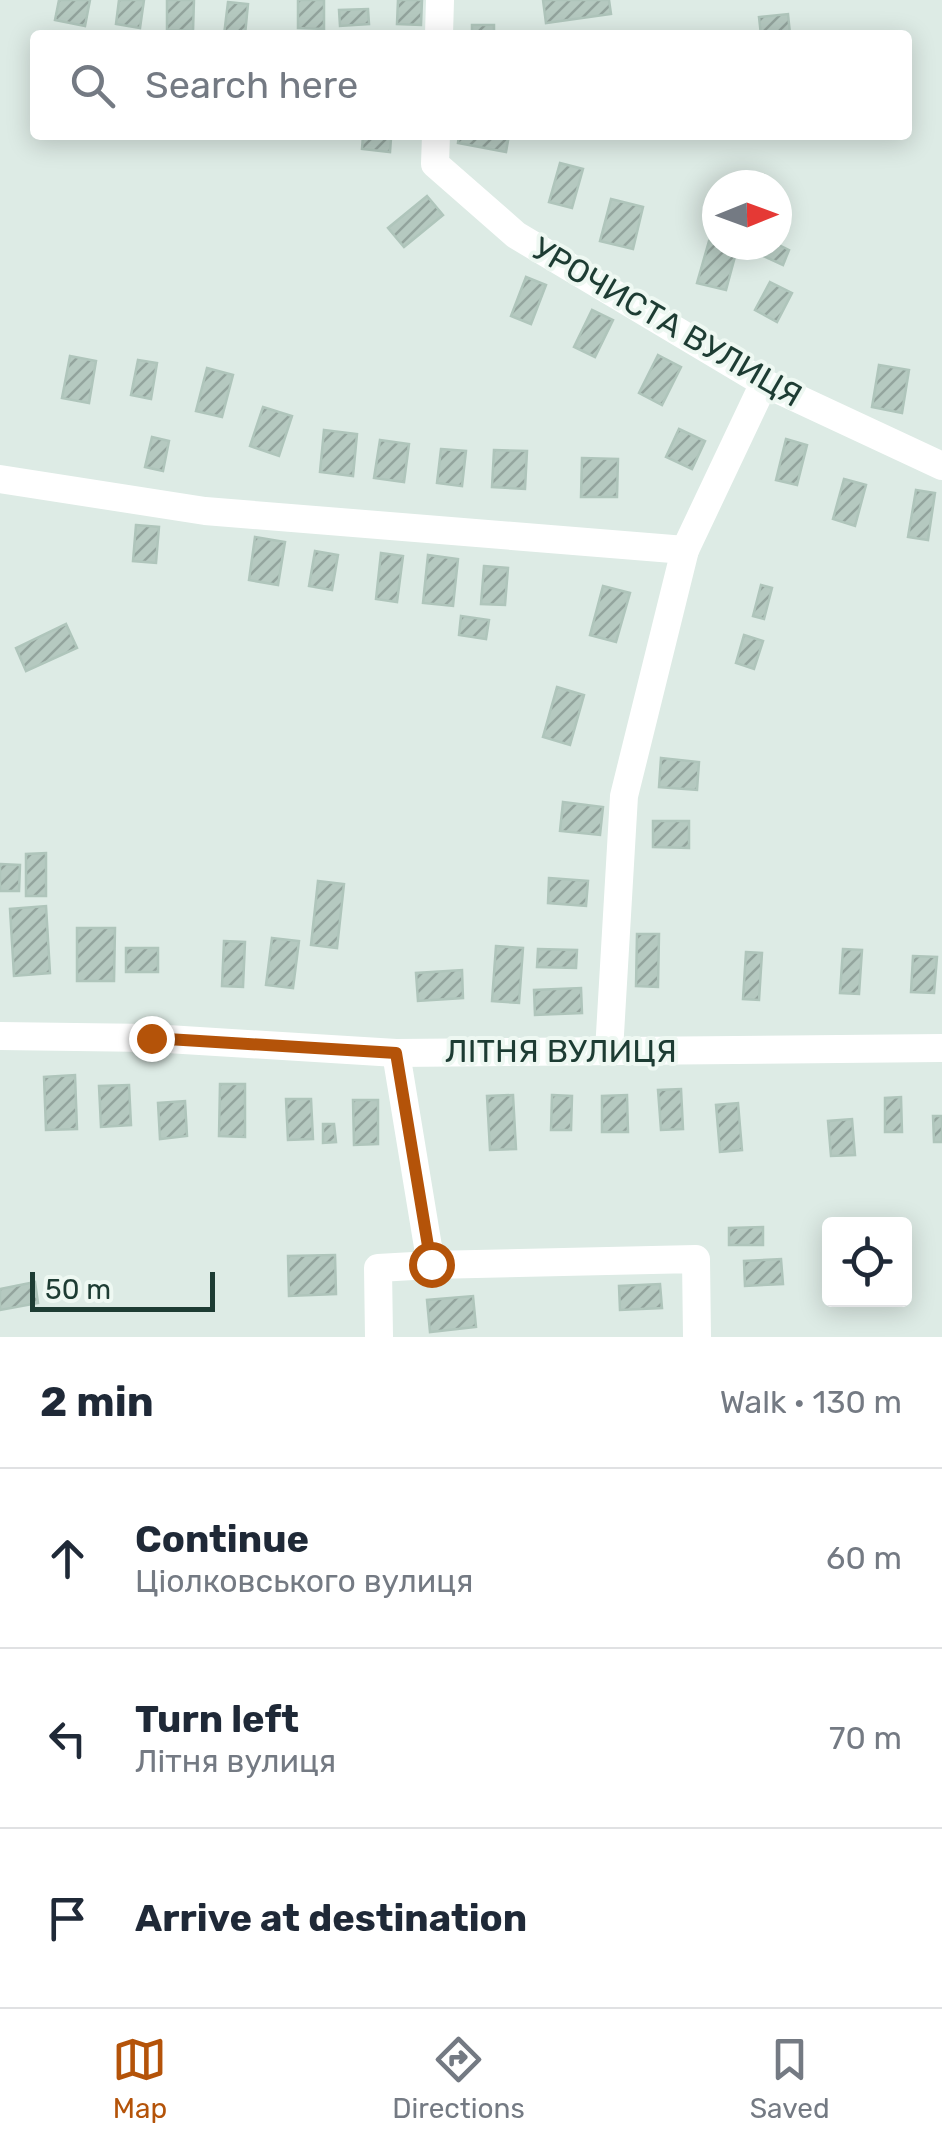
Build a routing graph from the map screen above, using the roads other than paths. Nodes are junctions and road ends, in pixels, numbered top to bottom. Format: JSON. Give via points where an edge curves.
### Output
{"nodes":[{"id":1,"x":440,"y":0,"type":"edge"},
{"id":2,"x":439,"y":30,"type":"edge"},
{"id":3,"x":436,"y":140,"type":"edge"},
{"id":4,"x":764,"y":383,"type":"junction"},
{"id":5,"x":942,"y":466,"type":"edge"},
{"id":6,"x":0,"y":479,"type":"edge"},
{"id":7,"x":685,"y":550,"type":"junction"},
{"id":8,"x":0,"y":1036,"type":"edge"},
{"id":9,"x":942,"y":1048,"type":"edge"},
{"id":10,"x":609,"y":1051,"type":"junction"},
{"id":11,"x":396,"y":1053,"type":"junction"},
{"id":12,"x":431,"y":1264,"type":"junction"},
{"id":13,"x":379,"y":1337,"type":"edge"},
{"id":14,"x":698,"y":1337,"type":"edge"}],
"edges":[{"from":1,"to":2,"type":"street"},
{"from":3,"to":4,"type":"street","name":"УРОЧИСТА ВУЛИЦЯ","via":[[435,164],[516,235]]},
{"from":4,"to":5,"type":"street","name":"УРОЧИСТА ВУЛИЦЯ"},
{"from":4,"to":7,"type":"street"},
{"from":6,"to":7,"type":"street","via":[[205,511]]},
{"from":7,"to":10,"type":"street","via":[[624,796]]},
{"from":8,"to":11,"type":"street","name":"ЛІТНЯ ВУЛИЦЯ"},
{"from":9,"to":10,"type":"street","name":"ЛІТНЯ ВУЛИЦЯ"},
{"from":10,"to":11,"type":"street","name":"ЛІТНЯ ВУЛИЦЯ"},
{"from":11,"to":12,"type":"street"},
{"from":12,"to":13,"type":"street","via":[[378,1268]]},
{"from":12,"to":14,"type":"street","via":[[696,1260]]}]}
